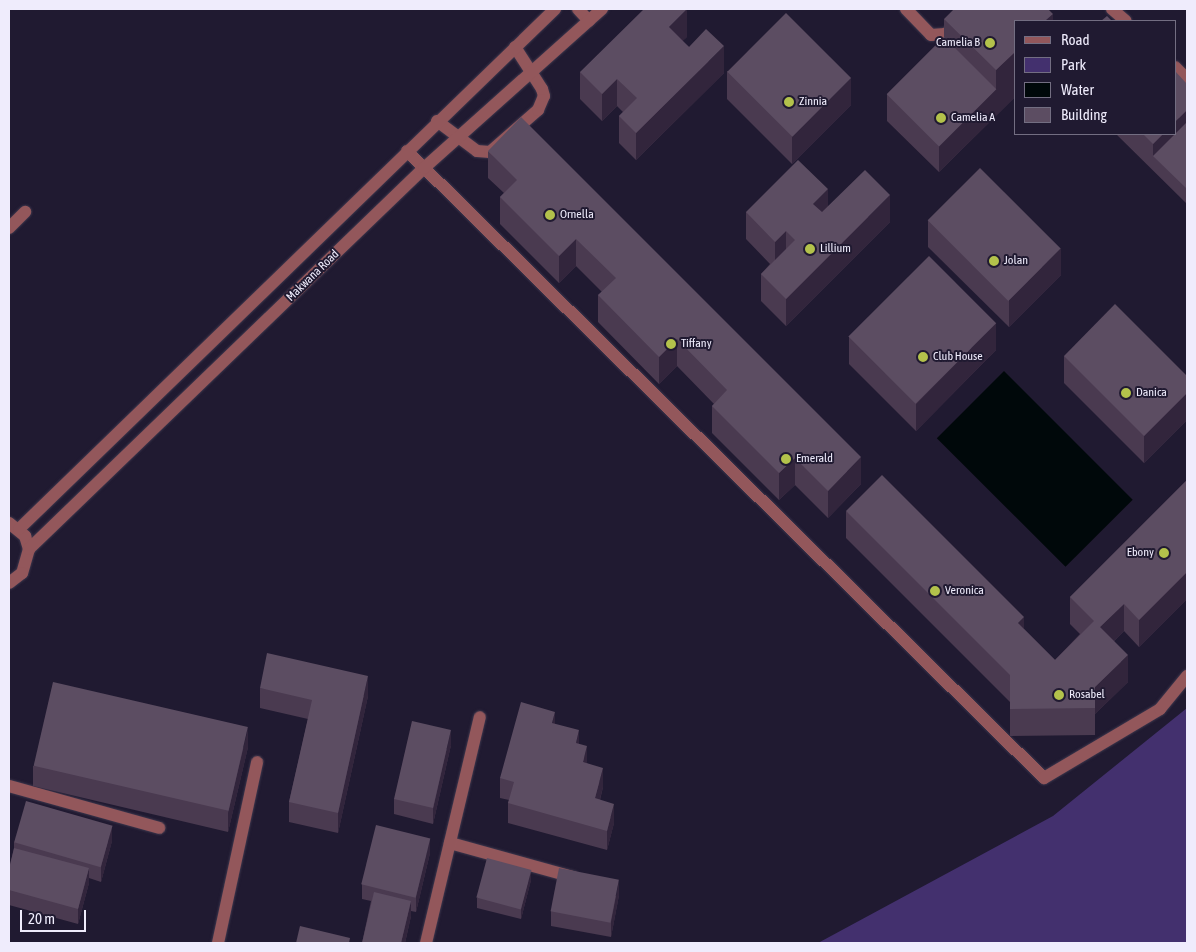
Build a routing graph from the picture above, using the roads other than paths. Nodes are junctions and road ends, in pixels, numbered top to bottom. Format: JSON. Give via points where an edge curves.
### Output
{"nodes":[{"id":1,"x":578,"y":9,"type":"edge"},
{"id":2,"x":602,"y":9,"type":"edge"},
{"id":3,"x":906,"y":9,"type":"edge"},
{"id":4,"x":987,"y":9,"type":"edge"},
{"id":5,"x":1112,"y":9,"type":"edge"},
{"id":6,"x":552,"y":10,"type":"edge"},
{"id":7,"x":1125,"y":20,"type":"edge"},
{"id":8,"x":589,"y":21,"type":"junction"},
{"id":9,"x":515,"y":47,"type":"junction"},
{"id":10,"x":1176,"y":68,"type":"edge"},
{"id":11,"x":534,"y":70,"type":"junction"},
{"id":12,"x":1187,"y":79,"type":"edge"},
{"id":13,"x":437,"y":121,"type":"junction"},
{"id":14,"x":458,"y":139,"type":"junction"},
{"id":15,"x":408,"y":151,"type":"junction"},
{"id":16,"x":424,"y":168,"type":"junction"},
{"id":17,"x":25,"y":212,"type":"dead end"},
{"id":18,"x":9,"y":228,"type":"edge"},
{"id":19,"x":174,"y":378,"type":"junction"},
{"id":20,"x":190,"y":395,"type":"junction"},
{"id":21,"x":14,"y":526,"type":"edge"},
{"id":22,"x":29,"y":549,"type":"junction"},
{"id":23,"x":9,"y":583,"type":"edge"},
{"id":24,"x":1187,"y":676,"type":"edge"},
{"id":25,"x":480,"y":717,"type":"dead end"},
{"id":26,"x":257,"y":762,"type":"dead end"},
{"id":27,"x":9,"y":786,"type":"edge"},
{"id":28,"x":159,"y":828,"type":"dead end"},
{"id":29,"x":450,"y":843,"type":"junction"},
{"id":30,"x":590,"y":882,"type":"edge"},
{"id":31,"x":218,"y":943,"type":"edge"},
{"id":32,"x":426,"y":943,"type":"edge"}],
"edges":[{"from":1,"to":8,"type":"street"},
{"from":2,"to":8,"type":"street","name":"Makwana Road"},
{"from":3,"to":4,"type":"street","via":[[931,35],[945,34]]},
{"from":5,"to":7,"type":"street"},
{"from":6,"to":9,"type":"street","name":"Makwana Road"},
{"from":8,"to":11,"type":"street","name":"Makwana Road"},
{"from":9,"to":11,"type":"street"},
{"from":9,"to":13,"type":"street","name":"Makwana Road"},
{"from":10,"to":12,"type":"street"},
{"from":11,"to":14,"type":"street","name":"Makwana Road"},
{"from":11,"to":14,"type":"street","via":[[544,96],[538,110],[490,152],[477,151]]},
{"from":13,"to":14,"type":"street"},
{"from":13,"to":15,"type":"street","name":"Makwana Road"},
{"from":14,"to":16,"type":"street","name":"Makwana Road"},
{"from":15,"to":16,"type":"street"},
{"from":15,"to":19,"type":"street","name":"Makwana Road"},
{"from":16,"to":20,"type":"street","name":"Makwana Road"},
{"from":16,"to":24,"type":"street","via":[[1044,778],[1160,709]]},
{"from":17,"to":18,"type":"street"},
{"from":19,"to":20,"type":"street"},
{"from":19,"to":21,"type":"street","name":"Makwana Road"},
{"from":20,"to":22,"type":"street","name":"Makwana Road"},
{"from":21,"to":22,"type":"street"},
{"from":22,"to":23,"type":"street","via":[[22,573]]},
{"from":25,"to":29,"type":"street"},
{"from":26,"to":31,"type":"street"},
{"from":27,"to":28,"type":"street"},
{"from":29,"to":30,"type":"street"},
{"from":29,"to":32,"type":"street"}]}
